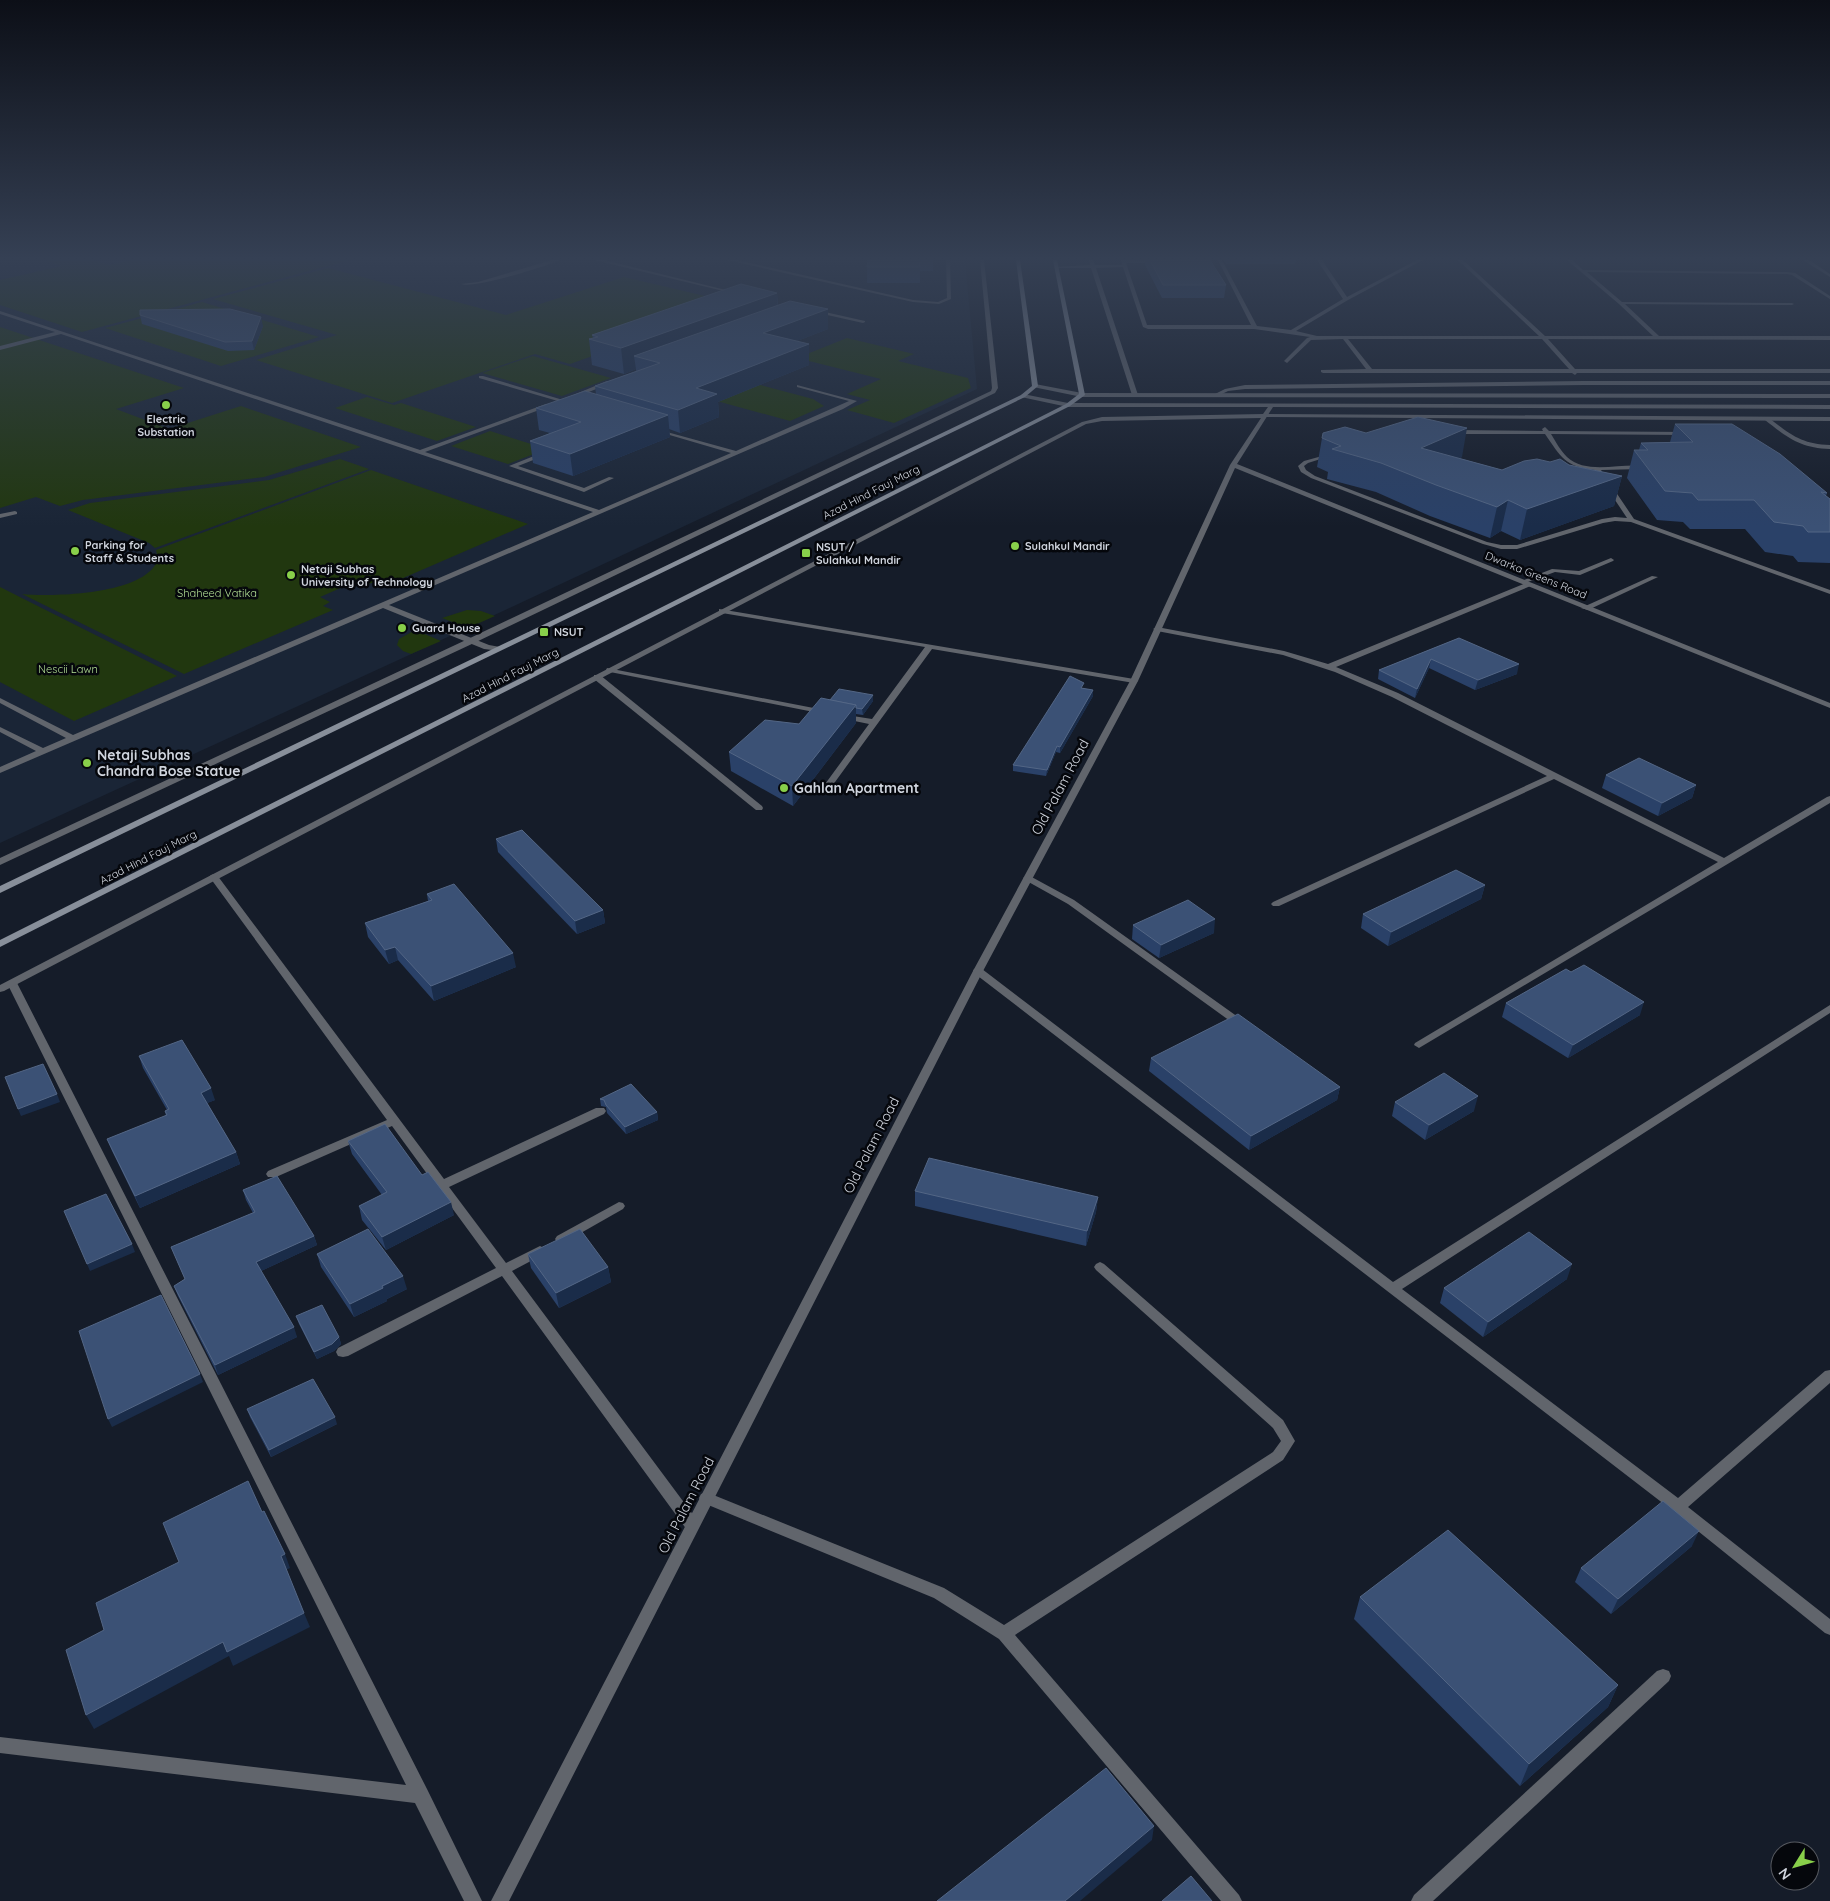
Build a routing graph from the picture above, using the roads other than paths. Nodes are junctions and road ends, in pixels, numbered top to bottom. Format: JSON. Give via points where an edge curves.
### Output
{"nodes":[{"id":1,"x":112,"y":349,"type":"edge"},
{"id":2,"x":991,"y":349,"type":"edge"},
{"id":3,"x":1030,"y":349,"type":"edge"},
{"id":4,"x":1073,"y":349,"type":"edge"},
{"id":5,"x":1120,"y":349,"type":"edge"},
{"id":6,"x":1299,"y":349,"type":"edge"},
{"id":7,"x":1353,"y":349,"type":"edge"},
{"id":8,"x":1553,"y":349,"type":"edge"},
{"id":9,"x":1288,"y":361,"type":"dead end"},
{"id":10,"x":1324,"y":371,"type":"dead end"},
{"id":11,"x":1370,"y":371,"type":"junction"},
{"id":12,"x":1573,"y":371,"type":"junction"},
{"id":13,"x":1830,"y":371,"type":"edge"},
{"id":14,"x":481,"y":377,"type":"dead end"},
{"id":15,"x":610,"y":382,"type":"edge"},
{"id":16,"x":1584,"y":383,"type":"junction"},
{"id":17,"x":1830,"y":383,"type":"edge"},
{"id":18,"x":799,"y":386,"type":"edge"},
{"id":19,"x":1035,"y":386,"type":"junction"},
{"id":20,"x":1082,"y":395,"type":"junction"},
{"id":21,"x":1136,"y":395,"type":"junction"},
{"id":22,"x":1023,"y":396,"type":"junction"},
{"id":23,"x":1216,"y":396,"type":"junction"},
{"id":24,"x":1830,"y":396,"type":"edge"},
{"id":25,"x":560,"y":400,"type":"junction"},
{"id":26,"x":1068,"y":405,"type":"junction"},
{"id":27,"x":1272,"y":405,"type":"junction"},
{"id":28,"x":578,"y":406,"type":"edge"},
{"id":29,"x":1830,"y":406,"type":"edge"},
{"id":30,"x":1266,"y":416,"type":"junction"},
{"id":31,"x":1537,"y":418,"type":"junction"},
{"id":32,"x":1767,"y":419,"type":"junction"},
{"id":33,"x":1830,"y":419,"type":"edge"},
{"id":34,"x":654,"y":428,"type":"edge"},
{"id":35,"x":1548,"y":432,"type":"junction"},
{"id":36,"x":1441,"y":433,"type":"edge"},
{"id":37,"x":1639,"y":433,"type":"junction"},
{"id":38,"x":1692,"y":433,"type":"edge"},
{"id":39,"x":1646,"y":439,"type":"dead end"},
{"id":40,"x":1830,"y":448,"type":"edge"},
{"id":41,"x":1341,"y":451,"type":"edge"},
{"id":42,"x":420,"y":452,"type":"junction"},
{"id":43,"x":548,"y":452,"type":"edge"},
{"id":44,"x":737,"y":453,"type":"junction"},
{"id":45,"x":1233,"y":465,"type":"junction"},
{"id":46,"x":1597,"y":468,"type":"junction"},
{"id":47,"x":1644,"y":468,"type":"edge"},
{"id":48,"x":611,"y":478,"type":"dead end"},
{"id":49,"x":559,"y":482,"type":"junction"},
{"id":50,"x":536,"y":491,"type":"junction"},
{"id":51,"x":599,"y":512,"type":"junction"},
{"id":52,"x":15,"y":513,"type":"dead end"},
{"id":53,"x":0,"y":516,"type":"edge"},
{"id":54,"x":1632,"y":520,"type":"junction"},
{"id":55,"x":1610,"y":560,"type":"dead end"},
{"id":56,"x":1654,"y":577,"type":"dead end"},
{"id":57,"x":1526,"y":584,"type":"junction"},
{"id":58,"x":1828,"y":590,"type":"edge"},
{"id":59,"x":382,"y":605,"type":"junction"},
{"id":60,"x":1585,"y":608,"type":"junction"},
{"id":61,"x":722,"y":611,"type":"junction"},
{"id":62,"x":1158,"y":629,"type":"junction"},
{"id":63,"x":471,"y":641,"type":"junction"},
{"id":64,"x":930,"y":646,"type":"junction"},
{"id":65,"x":497,"y":649,"type":"junction"},
{"id":66,"x":1329,"y":668,"type":"junction"},
{"id":67,"x":610,"y":670,"type":"junction"},
{"id":68,"x":597,"y":677,"type":"junction"},
{"id":69,"x":1134,"y":680,"type":"junction"},
{"id":70,"x":0,"y":700,"type":"edge"},
{"id":71,"x":1830,"y":706,"type":"edge"},
{"id":72,"x":874,"y":722,"type":"junction"},
{"id":73,"x":0,"y":729,"type":"edge"},
{"id":74,"x":72,"y":738,"type":"junction"},
{"id":75,"x":42,"y":752,"type":"junction"},
{"id":76,"x":0,"y":770,"type":"edge"},
{"id":77,"x":1554,"y":776,"type":"junction"},
{"id":78,"x":824,"y":791,"type":"dead end"},
{"id":79,"x":1830,"y":799,"type":"edge"},
{"id":80,"x":759,"y":808,"type":"dead end"},
{"id":81,"x":0,"y":862,"type":"edge"},
{"id":82,"x":1724,"y":862,"type":"junction"},
{"id":83,"x":214,"y":877,"type":"junction"},
{"id":84,"x":1028,"y":878,"type":"junction"},
{"id":85,"x":0,"y":890,"type":"edge"},
{"id":86,"x":1276,"y":904,"type":"dead end"},
{"id":87,"x":0,"y":944,"type":"edge"},
{"id":88,"x":978,"y":971,"type":"junction"},
{"id":89,"x":6,"y":986,"type":"edge"},
{"id":90,"x":1830,"y":1008,"type":"edge"},
{"id":91,"x":1246,"y":1027,"type":"edge"},
{"id":92,"x":1419,"y":1046,"type":"dead end"},
{"id":93,"x":600,"y":1111,"type":"dead end"},
{"id":94,"x":394,"y":1121,"type":"junction"},
{"id":95,"x":272,"y":1174,"type":"dead end"},
{"id":96,"x":442,"y":1185,"type":"junction"},
{"id":97,"x":619,"y":1206,"type":"dead end"},
{"id":98,"x":1100,"y":1267,"type":"dead end"},
{"id":99,"x":504,"y":1271,"type":"junction"},
{"id":100,"x":1393,"y":1288,"type":"junction"},
{"id":101,"x":343,"y":1352,"type":"dead end"},
{"id":102,"x":1830,"y":1375,"type":"edge"},
{"id":103,"x":706,"y":1498,"type":"junction"},
{"id":104,"x":1678,"y":1507,"type":"junction"},
{"id":105,"x":692,"y":1525,"type":"junction"},
{"id":106,"x":1830,"y":1628,"type":"edge"},
{"id":107,"x":1004,"y":1634,"type":"junction"},
{"id":108,"x":1663,"y":1676,"type":"dead end"},
{"id":109,"x":0,"y":1745,"type":"edge"},
{"id":110,"x":420,"y":1795,"type":"junction"},
{"id":111,"x":473,"y":1901,"type":"edge"},
{"id":112,"x":500,"y":1901,"type":"edge"},
{"id":113,"x":1233,"y":1901,"type":"edge"},
{"id":114,"x":1420,"y":1901,"type":"edge"}],
"edges":[{"from":1,"to":42,"type":"street"},
{"from":2,"to":63,"type":"street","via":[[993,392]]},
{"from":3,"to":19,"type":"main road"},
{"from":4,"to":20,"type":"main road"},
{"from":5,"to":21,"type":"street"},
{"from":6,"to":9,"type":"street"},
{"from":7,"to":11,"type":"street"},
{"from":8,"to":12,"type":"street"},
{"from":10,"to":11,"type":"street"},
{"from":11,"to":12,"type":"street"},
{"from":12,"to":13,"type":"street"},
{"from":12,"to":16,"type":"street"},
{"from":14,"to":25,"type":"street"},
{"from":15,"to":25,"type":"street"},
{"from":16,"to":17,"type":"street"},
{"from":16,"to":23,"type":"street","via":[[1245,387]]},
{"from":18,"to":44,"type":"street","via":[[854,401]]},
{"from":19,"to":20,"type":"street"},
{"from":19,"to":22,"type":"main road","name":"Azad Hind Fauj Marg"},
{"from":20,"to":21,"type":"street"},
{"from":20,"to":26,"type":"main road","name":"Azad Hind Fauj Marg"},
{"from":21,"to":23,"type":"street"},
{"from":22,"to":26,"type":"street"},
{"from":22,"to":65,"type":"main road","name":"Azad Hind Fauj Marg"},
{"from":23,"to":24,"type":"street"},
{"from":25,"to":28,"type":"street"},
{"from":25,"to":42,"type":"street"},
{"from":26,"to":27,"type":"street"},
{"from":26,"to":87,"type":"main road","name":"Azad Hind Fauj Marg"},
{"from":27,"to":29,"type":"street"},
{"from":27,"to":30,"type":"street","name":"Old Palam Road"},
{"from":30,"to":31,"type":"street"},
{"from":30,"to":45,"type":"street","name":"Old Palam Road"},
{"from":30,"to":61,"type":"street","via":[[1084,422]]},
{"from":31,"to":32,"type":"street"},
{"from":31,"to":35,"type":"street"},
{"from":32,"to":33,"type":"street"},
{"from":32,"to":40,"type":"street","via":[[1800,444]]},
{"from":34,"to":44,"type":"street"},
{"from":35,"to":36,"type":"street"},
{"from":35,"to":37,"type":"street"},
{"from":35,"to":46,"type":"street","via":[[1567,462]]},
{"from":37,"to":38,"type":"street"},
{"from":37,"to":39,"type":"street"},
{"from":41,"to":54,"type":"street","via":[[1306,462],[1301,466],[1303,471],[1501,547],[1530,545],[1615,519]]},
{"from":42,"to":50,"type":"street"},
{"from":43,"to":49,"type":"street","via":[[512,466]]},
{"from":44,"to":51,"type":"street"},
{"from":45,"to":57,"type":"street","name":"Dwarka Greens Road"},
{"from":45,"to":62,"type":"street","name":"Old Palam Road"},
{"from":46,"to":47,"type":"street"},
{"from":46,"to":54,"type":"street"},
{"from":48,"to":49,"type":"street","via":[[584,490]]},
{"from":49,"to":50,"type":"street"},
{"from":50,"to":51,"type":"street"},
{"from":51,"to":59,"type":"street"},
{"from":52,"to":53,"type":"street"},
{"from":54,"to":58,"type":"street"},
{"from":55,"to":57,"type":"street","via":[[1580,573],[1557,570]]},
{"from":56,"to":60,"type":"street"},
{"from":57,"to":60,"type":"street","name":"Dwarka Greens Road"},
{"from":57,"to":66,"type":"street"},
{"from":59,"to":63,"type":"street"},
{"from":59,"to":74,"type":"street"},
{"from":60,"to":71,"type":"street","name":"Dwarka Greens Road"},
{"from":61,"to":64,"type":"street"},
{"from":61,"to":67,"type":"street"},
{"from":62,"to":66,"type":"street","via":[[1284,653]]},
{"from":62,"to":69,"type":"street","name":"Old Palam Road"},
{"from":63,"to":65,"type":"street"},
{"from":63,"to":81,"type":"street"},
{"from":64,"to":69,"type":"street"},
{"from":64,"to":72,"type":"street"},
{"from":65,"to":85,"type":"main road","name":"Azad Hind Fauj Marg"},
{"from":66,"to":77,"type":"street","via":[[1395,695]]},
{"from":67,"to":68,"type":"street"},
{"from":67,"to":72,"type":"street"},
{"from":68,"to":80,"type":"street"},
{"from":68,"to":83,"type":"street"},
{"from":69,"to":84,"type":"street","name":"Old Palam Road"},
{"from":70,"to":74,"type":"street"},
{"from":72,"to":78,"type":"street"},
{"from":73,"to":75,"type":"street"},
{"from":74,"to":75,"type":"street"},
{"from":75,"to":76,"type":"street"},
{"from":77,"to":82,"type":"street"},
{"from":77,"to":86,"type":"street"},
{"from":79,"to":82,"type":"street"},
{"from":82,"to":92,"type":"street"},
{"from":83,"to":89,"type":"street"},
{"from":83,"to":94,"type":"street"},
{"from":84,"to":88,"type":"street","name":"Old Palam Road"},
{"from":84,"to":91,"type":"street","via":[[1071,902]]},
{"from":88,"to":100,"type":"street"},
{"from":88,"to":103,"type":"street","name":"Old Palam Road"},
{"from":89,"to":110,"type":"street"},
{"from":90,"to":100,"type":"street"},
{"from":93,"to":96,"type":"street"},
{"from":94,"to":95,"type":"street"},
{"from":94,"to":96,"type":"street"},
{"from":96,"to":99,"type":"street"},
{"from":97,"to":99,"type":"street"},
{"from":98,"to":107,"type":"street","via":[[1278,1424],[1288,1441],[1278,1456]]},
{"from":99,"to":101,"type":"street"},
{"from":99,"to":105,"type":"street"},
{"from":100,"to":104,"type":"street"},
{"from":102,"to":104,"type":"street"},
{"from":103,"to":105,"type":"street","name":"Old Palam Road"},
{"from":103,"to":107,"type":"street","via":[[939,1593]]},
{"from":104,"to":106,"type":"street"},
{"from":105,"to":112,"type":"street","name":"Old Palam Road"},
{"from":107,"to":113,"type":"street"},
{"from":108,"to":114,"type":"street"},
{"from":109,"to":110,"type":"street"},
{"from":110,"to":111,"type":"street"}]}
